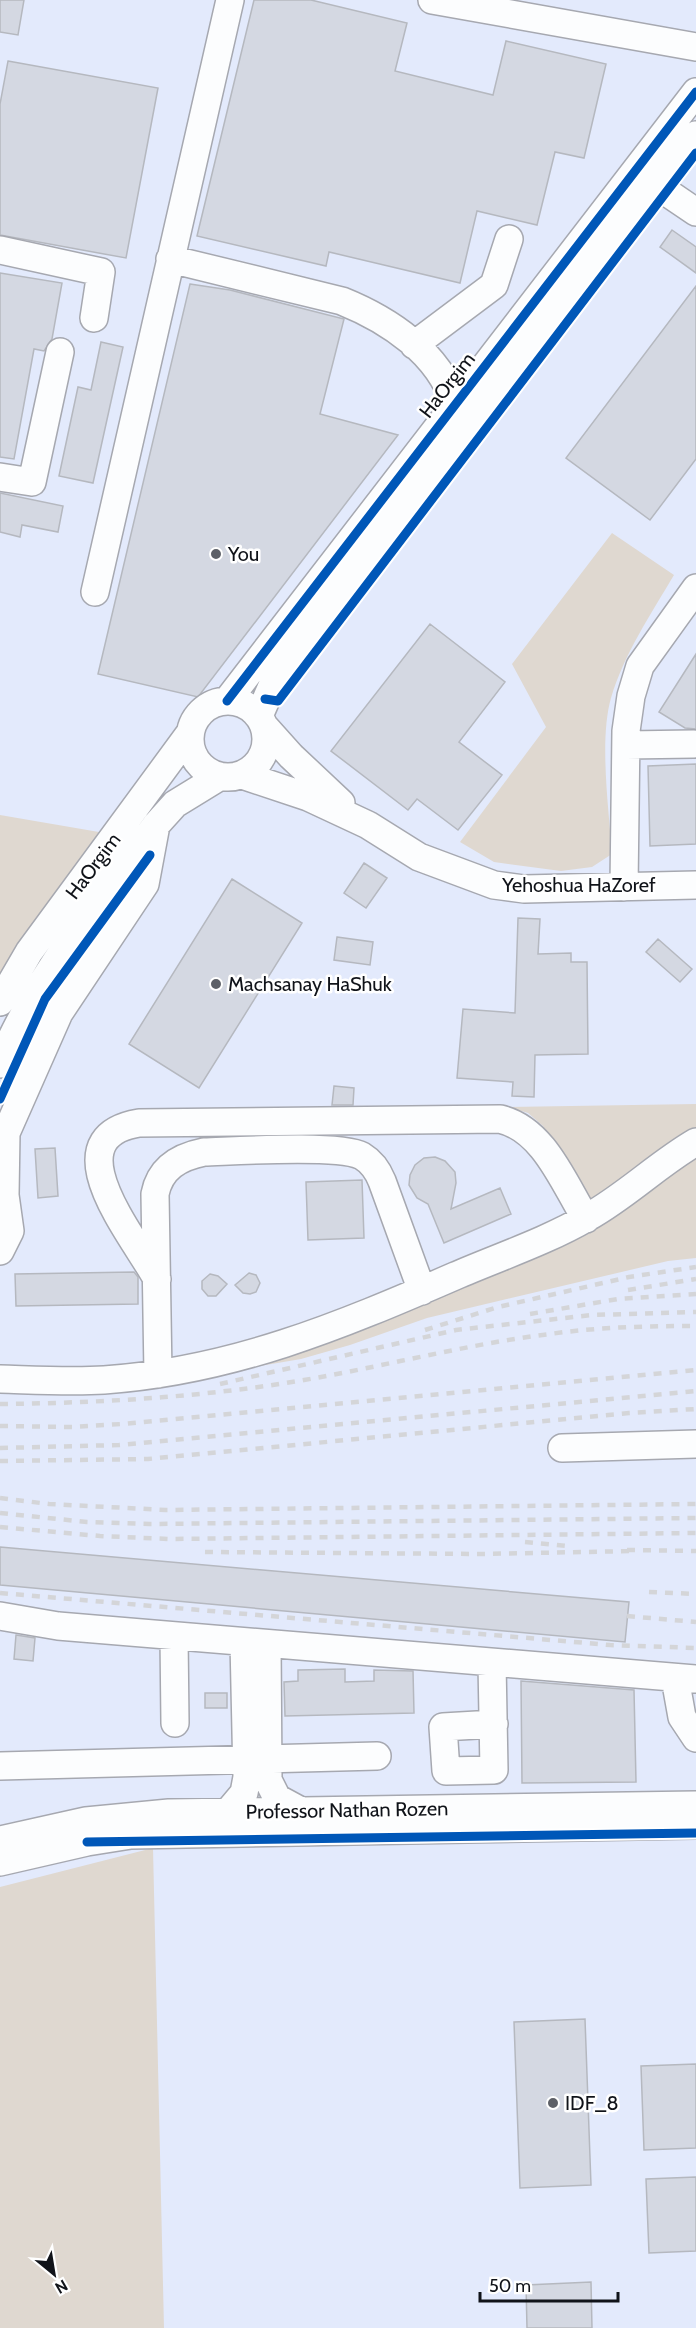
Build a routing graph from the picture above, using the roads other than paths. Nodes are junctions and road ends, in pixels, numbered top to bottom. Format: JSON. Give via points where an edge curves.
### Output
{"nodes":[{"id":1,"x":230,"y":0,"type":"edge"},
{"id":2,"x":432,"y":0,"type":"edge"},
{"id":3,"x":665,"y":43,"type":"junction"},
{"id":4,"x":696,"y":47,"type":"edge"},
{"id":5,"x":696,"y":85,"type":"edge"},
{"id":6,"x":696,"y":92,"type":"edge"},
{"id":7,"x":696,"y":135,"type":"edge"},
{"id":8,"x":659,"y":187,"type":"junction"},
{"id":9,"x":696,"y":212,"type":"edge"},
{"id":10,"x":509,"y":239,"type":"dead end"},
{"id":11,"x":0,"y":250,"type":"edge"},
{"id":12,"x":170,"y":259,"type":"junction"},
{"id":13,"x":94,"y":318,"type":"dead end"},
{"id":14,"x":414,"y":345,"type":"junction"},
{"id":15,"x":60,"y":352,"type":"dead end"},
{"id":16,"x":439,"y":370,"type":"junction"},
{"id":17,"x":480,"y":373,"type":"junction"},
{"id":18,"x":455,"y":404,"type":"junction"},
{"id":19,"x":0,"y":477,"type":"edge"},
{"id":20,"x":95,"y":592,"type":"dead end"},
{"id":21,"x":693,"y":598,"type":"edge"},
{"id":22,"x":227,"y":701,"type":"junction"},
{"id":23,"x":262,"y":721,"type":"junction"},
{"id":24,"x":190,"y":733,"type":"junction"},
{"id":25,"x":693,"y":744,"type":"dead end"},
{"id":26,"x":626,"y":745,"type":"junction"},
{"id":27,"x":231,"y":776,"type":"junction"},
{"id":28,"x":156,"y":825,"type":"junction"},
{"id":29,"x":368,"y":825,"type":"junction"},
{"id":30,"x":696,"y":885,"type":"edge"},
{"id":31,"x":624,"y":886,"type":"junction"},
{"id":32,"x":0,"y":1002,"type":"edge"},
{"id":33,"x":0,"y":1064,"type":"edge"},
{"id":34,"x":696,"y":1142,"type":"edge"},
{"id":35,"x":586,"y":1219,"type":"junction"},
{"id":36,"x":0,"y":1251,"type":"edge"},
{"id":37,"x":157,"y":1279,"type":"junction"},
{"id":38,"x":422,"y":1291,"type":"junction"},
{"id":39,"x":158,"y":1374,"type":"junction"},
{"id":40,"x":0,"y":1379,"type":"edge"},
{"id":41,"x":696,"y":1444,"type":"edge"},
{"id":42,"x":562,"y":1448,"type":"dead end"},
{"id":43,"x":0,"y":1616,"type":"edge"},
{"id":44,"x":174,"y":1636,"type":"junction"},
{"id":45,"x":255,"y":1643,"type":"junction"},
{"id":46,"x":492,"y":1662,"type":"junction"},
{"id":47,"x":686,"y":1679,"type":"edge"},
{"id":48,"x":175,"y":1723,"type":"dead end"},
{"id":49,"x":494,"y":1724,"type":"dead end"},
{"id":50,"x":696,"y":1738,"type":"edge"},
{"id":51,"x":377,"y":1756,"type":"dead end"},
{"id":52,"x":257,"y":1759,"type":"junction"},
{"id":53,"x":0,"y":1766,"type":"edge"},
{"id":54,"x":696,"y":1805,"type":"edge"},
{"id":55,"x":301,"y":1811,"type":"junction"},
{"id":56,"x":228,"y":1812,"type":"junction"},
{"id":57,"x":696,"y":1825,"type":"edge"},
{"id":58,"x":0,"y":1840,"type":"edge"},
{"id":59,"x":87,"y":1842,"type":"junction"},
{"id":60,"x":0,"y":1862,"type":"edge"},
{"id":61,"x":0,"y":1872,"type":"edge"}],
"edges":[{"from":1,"to":12,"type":"street"},
{"from":2,"to":3,"type":"street"},
{"from":3,"to":4,"type":"street"},
{"from":3,"to":5,"type":"street","via":[[687,62]]},
{"from":6,"to":17,"type":"street","name":"HaOrgim"},
{"from":7,"to":8,"type":"street"},
{"from":8,"to":9,"type":"street"},
{"from":8,"to":23,"type":"street","via":[[272,686]]},
{"from":10,"to":14,"type":"street","via":[[494,285]]},
{"from":11,"to":13,"type":"street","via":[[101,272]]},
{"from":12,"to":14,"type":"street","via":[[342,301],[368,312]]},
{"from":12,"to":20,"type":"street"},
{"from":14,"to":16,"type":"street"},
{"from":15,"to":19,"type":"street","via":[[32,482]]},
{"from":16,"to":17,"type":"street","via":[[459,375]]},
{"from":16,"to":18,"type":"street"},
{"from":17,"to":18,"type":"street","name":"HaOrgim"},
{"from":18,"to":22,"type":"street","name":"HaOrgim"},
{"from":21,"to":26,"type":"street","via":[[640,666],[631,696]]},
{"from":22,"to":23,"type":"street","via":[[250,707]]},
{"from":22,"to":24,"type":"street","via":[[203,710]]},
{"from":23,"to":27,"type":"street","via":[[265,751],[260,761]]},
{"from":23,"to":29,"type":"street","name":"Yehoshua HaZoref","via":[[324,789]]},
{"from":24,"to":27,"type":"street","via":[[193,756],[200,765]]},
{"from":24,"to":32,"type":"street","name":"HaOrgim","via":[[29,952]]},
{"from":25,"to":26,"type":"street"},
{"from":26,"to":31,"type":"street"},
{"from":27,"to":28,"type":"street","name":"HaOrgim","via":[[175,804]]},
{"from":27,"to":29,"type":"street","name":"Yehoshua HaZoref","via":[[308,797]]},
{"from":28,"to":33,"type":"street","name":"HaOrgim","via":[[48,970]]},
{"from":28,"to":36,"type":"street","via":[[145,884],[59,1013],[6,1133],[5,1195],[10,1230]]},
{"from":29,"to":31,"type":"street","name":"Yehoshua HaZoref","via":[[419,857],[494,885],[524,889]]},
{"from":30,"to":31,"type":"street","name":"Yehoshua HaZoref"},
{"from":34,"to":35,"type":"street"},
{"from":35,"to":37,"type":"street","via":[[534,1137],[507,1120],[139,1123],[108,1136],[100,1146],[97,1160],[115,1211]]},
{"from":35,"to":38,"type":"street"},
{"from":37,"to":38,"type":"street","via":[[156,1187],[175,1161],[204,1152],[337,1150],[362,1156],[380,1175]]},
{"from":37,"to":39,"type":"street"},
{"from":38,"to":39,"type":"street","via":[[294,1342],[231,1360]]},
{"from":39,"to":40,"type":"street","via":[[76,1381]]},
{"from":41,"to":42,"type":"street"},
{"from":43,"to":44,"type":"street","via":[[58,1626]]},
{"from":44,"to":45,"type":"street"},
{"from":44,"to":48,"type":"street"},
{"from":45,"to":46,"type":"street"},
{"from":45,"to":52,"type":"street"},
{"from":46,"to":47,"type":"street"},
{"from":46,"to":49,"type":"street"},
{"from":47,"to":50,"type":"street","via":[[682,1716]]},
{"from":51,"to":52,"type":"street"},
{"from":52,"to":53,"type":"street"},
{"from":52,"to":55,"type":"street","via":[[278,1798]]},
{"from":52,"to":56,"type":"street","via":[[240,1802]]},
{"from":54,"to":55,"type":"street","name":"Professor Nathan Rozen"},
{"from":55,"to":56,"type":"street","name":"Professor Nathan Rozen"},
{"from":56,"to":58,"type":"street","name":"Professor Nathan Rozen","via":[[129,1815]]},
{"from":57,"to":59,"type":"street","name":"Professor Nathan Rozen","via":[[169,1833]]},
{"from":59,"to":60,"type":"street","name":"Professor Nathan Rozen"},
{"from":59,"to":61,"type":"street"}]}
